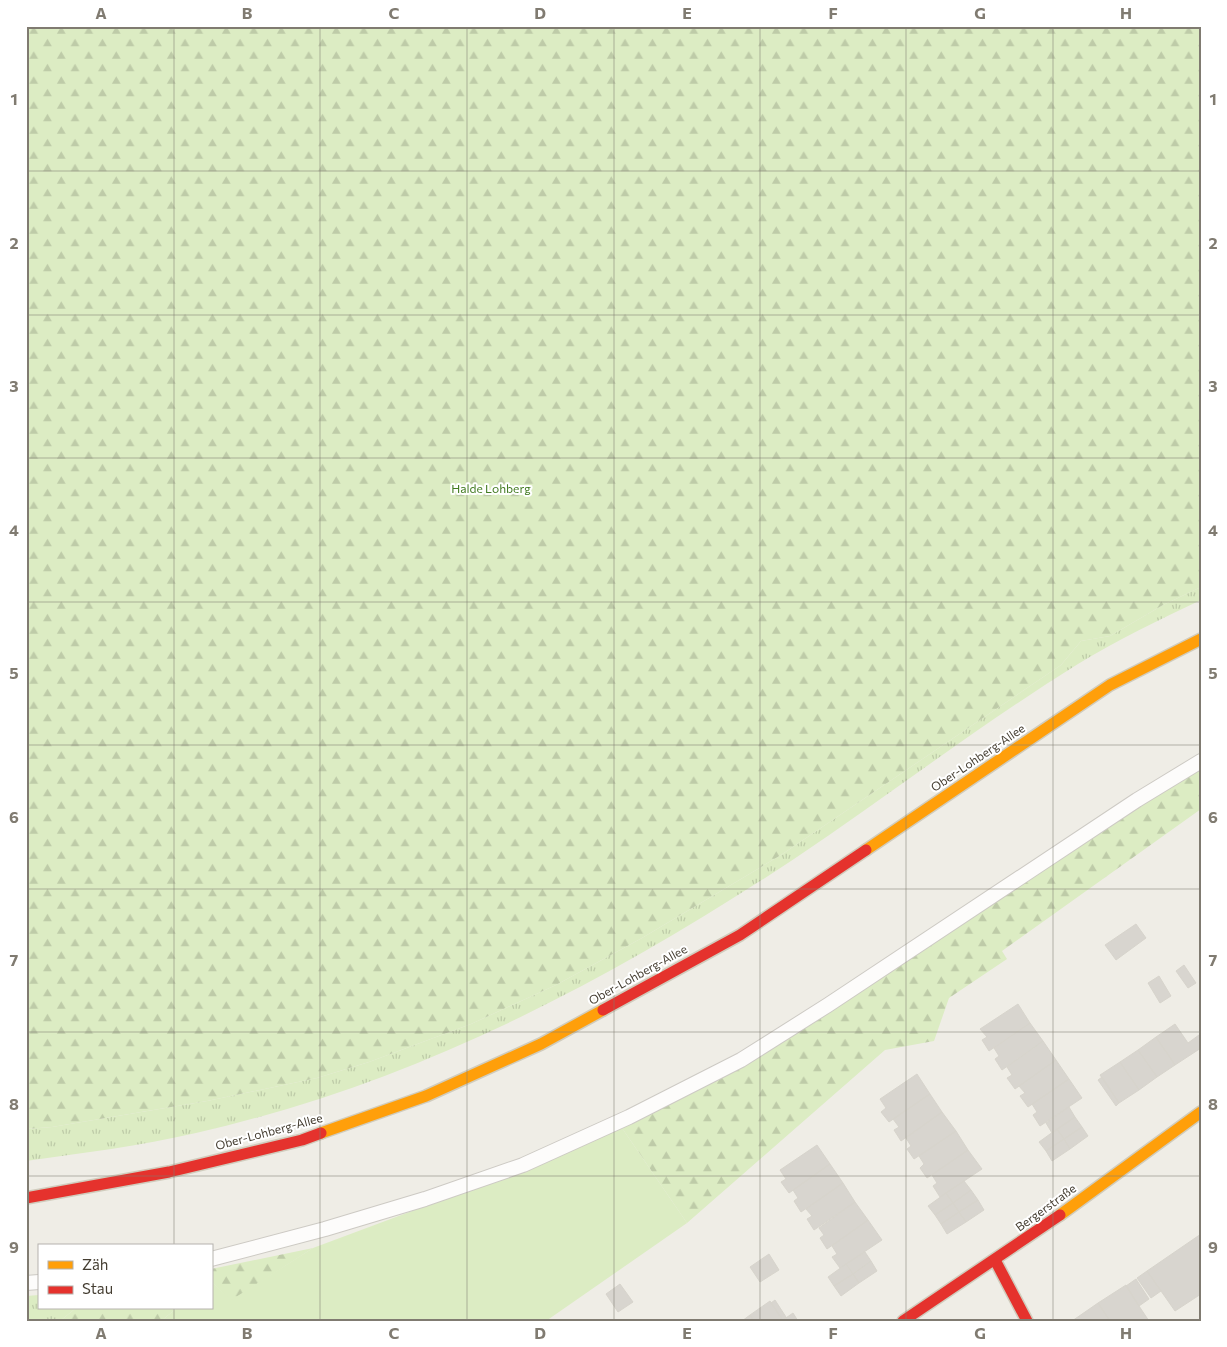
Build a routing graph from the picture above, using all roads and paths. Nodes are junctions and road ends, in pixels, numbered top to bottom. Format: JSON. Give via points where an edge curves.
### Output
{"nodes":[{"id":1,"x":1201,"y":638,"type":"edge"},
{"id":2,"x":1201,"y":761,"type":"edge"},
{"id":3,"x":1201,"y":1112,"type":"edge"},
{"id":4,"x":26,"y":1198,"type":"edge"},
{"id":5,"x":212,"y":1259,"type":"edge"},
{"id":6,"x":996,"y":1260,"type":"junction"},
{"id":7,"x":903,"y":1321,"type":"edge"},
{"id":8,"x":1027,"y":1321,"type":"edge"}],
"edges":[{"from":1,"to":4,"type":"street","name":"Ober-Lohberg-Allee","via":[[1110,686],[740,934],[540,1044],[426,1096],[302,1140],[169,1172]]},
{"from":2,"to":5,"type":"lane","via":[[741,1060],[646,1108],[524,1165],[425,1199]]},
{"from":3,"to":6,"type":"street","name":"Bergerstraße"},
{"from":6,"to":7,"type":"street","name":"Bergerstraße"},
{"from":6,"to":8,"type":"street"}]}
